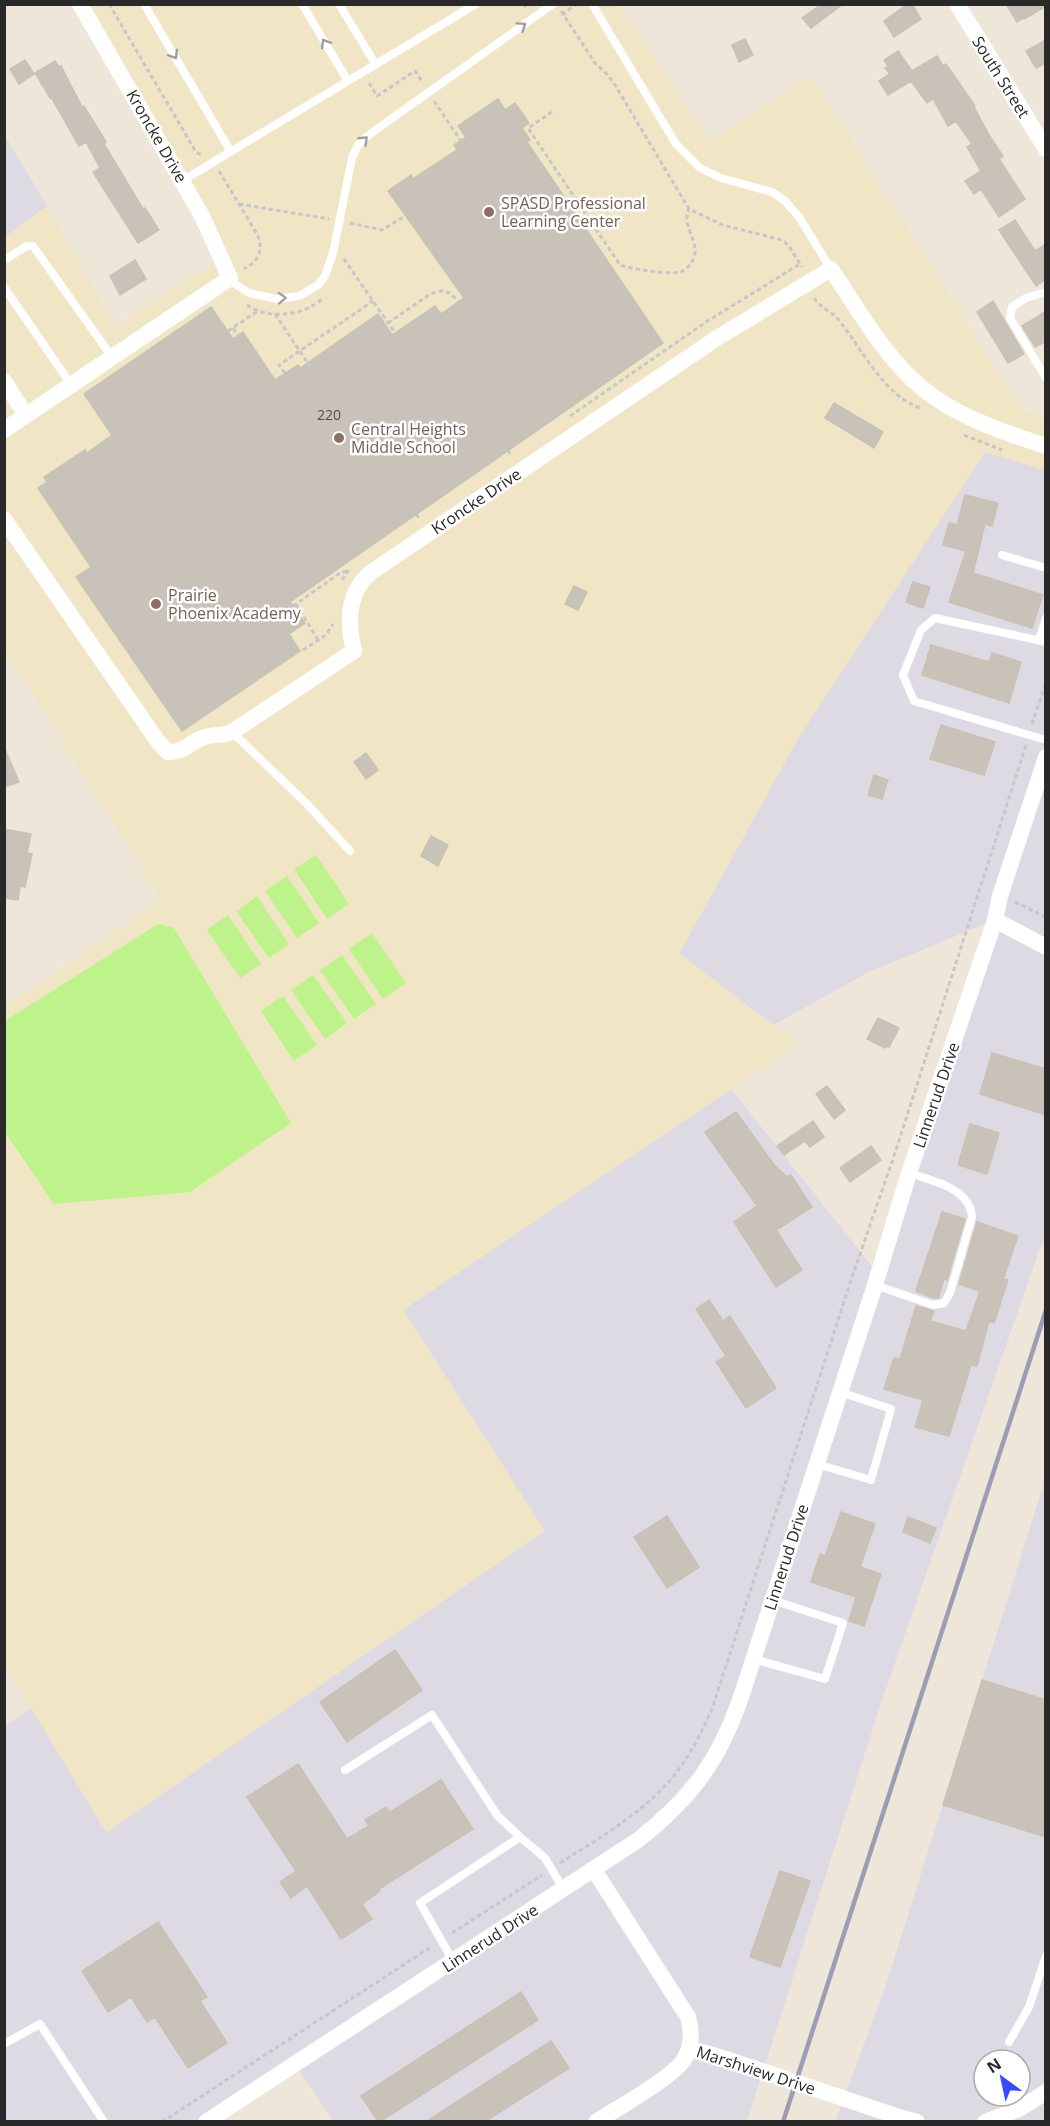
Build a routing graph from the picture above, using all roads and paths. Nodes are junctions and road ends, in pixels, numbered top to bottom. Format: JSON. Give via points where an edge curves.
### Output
{"nodes":[{"id":1,"x":80,"y":4,"type":"edge"},
{"id":2,"x":109,"y":4,"type":"edge"},
{"id":3,"x":144,"y":4,"type":"edge"},
{"id":4,"x":302,"y":4,"type":"edge"},
{"id":5,"x":339,"y":4,"type":"edge"},
{"id":6,"x":476,"y":4,"type":"edge"},
{"id":7,"x":555,"y":4,"type":"edge"},
{"id":8,"x":576,"y":4,"type":"edge"},
{"id":9,"x":592,"y":4,"type":"edge"},
{"id":10,"x":957,"y":4,"type":"edge"},
{"id":11,"x":563,"y":14,"type":"junction"},
{"id":12,"x":553,"y":21,"type":"dead end"},
{"id":13,"x":376,"y":65,"type":"junction"},
{"id":14,"x":348,"y":81,"type":"junction"},
{"id":15,"x":436,"y":103,"type":"dead end"},
{"id":16,"x":427,"y":109,"type":"dead end"},
{"id":17,"x":552,"y":111,"type":"dead end"},
{"id":18,"x":528,"y":128,"type":"junction"},
{"id":19,"x":523,"y":131,"type":"dead end"},
{"id":20,"x":1046,"y":149,"type":"edge"},
{"id":21,"x":231,"y":152,"type":"junction"},
{"id":22,"x":214,"y":162,"type":"junction"},
{"id":23,"x":182,"y":181,"type":"junction"},
{"id":24,"x":239,"y":204,"type":"junction"},
{"id":25,"x":689,"y":209,"type":"junction"},
{"id":26,"x":405,"y":216,"type":"dead end"},
{"id":27,"x":339,"y":220,"type":"junction"},
{"id":28,"x":589,"y":220,"type":"junction"},
{"id":29,"x":581,"y":224,"type":"dead end"},
{"id":30,"x":346,"y":231,"type":"dead end"},
{"id":31,"x":4,"y":260,"type":"edge"},
{"id":32,"x":340,"y":264,"type":"dead end"},
{"id":33,"x":831,"y":268,"type":"junction"},
{"id":34,"x":230,"y":278,"type":"junction"},
{"id":35,"x":811,"y":281,"type":"junction"},
{"id":36,"x":4,"y":287,"type":"edge"},
{"id":37,"x":1046,"y":292,"type":"edge"},
{"id":38,"x":325,"y":296,"type":"dead end"},
{"id":39,"x":373,"y":301,"type":"junction"},
{"id":40,"x":459,"y":302,"type":"dead end"},
{"id":41,"x":244,"y":304,"type":"dead end"},
{"id":42,"x":258,"y":311,"type":"junction"},
{"id":43,"x":275,"y":314,"type":"junction"},
{"id":44,"x":388,"y":323,"type":"junction"},
{"id":45,"x":233,"y":328,"type":"junction"},
{"id":46,"x":228,"y":332,"type":"dead end"},
{"id":47,"x":395,"y":333,"type":"dead end"},
{"id":48,"x":238,"y":336,"type":"dead end"},
{"id":49,"x":300,"y":351,"type":"junction"},
{"id":50,"x":112,"y":357,"type":"junction"},
{"id":51,"x":313,"y":371,"type":"dead end"},
{"id":52,"x":285,"y":374,"type":"dead end"},
{"id":53,"x":1046,"y":378,"type":"edge"},
{"id":54,"x":4,"y":381,"type":"edge"},
{"id":55,"x":72,"y":386,"type":"junction"},
{"id":56,"x":590,"y":393,"type":"dead end"},
{"id":57,"x":594,"y":399,"type":"dead end"},
{"id":58,"x":925,"y":411,"type":"dead end"},
{"id":59,"x":26,"y":415,"type":"junction"},
{"id":60,"x":4,"y":430,"type":"edge"},
{"id":61,"x":963,"y":434,"type":"dead end"},
{"id":62,"x":1046,"y":446,"type":"edge"},
{"id":63,"x":508,"y":450,"type":"dead end"},
{"id":64,"x":1002,"y":450,"type":"dead end"},
{"id":65,"x":511,"y":456,"type":"dead end"},
{"id":66,"x":416,"y":514,"type":"dead end"},
{"id":67,"x":4,"y":519,"type":"edge"},
{"id":68,"x":420,"y":519,"type":"dead end"},
{"id":69,"x":1002,"y":555,"type":"dead end"},
{"id":70,"x":1046,"y":568,"type":"edge"},
{"id":71,"x":347,"y":571,"type":"dead end"},
{"id":72,"x":1046,"y":618,"type":"edge"},
{"id":73,"x":318,"y":640,"type":"dead end"},
{"id":74,"x":1042,"y":641,"type":"edge"},
{"id":75,"x":1046,"y":683,"type":"edge"},
{"id":76,"x":232,"y":732,"type":"junction"},
{"id":77,"x":1029,"y":735,"type":"junction"},
{"id":78,"x":1046,"y":740,"type":"edge"},
{"id":79,"x":1046,"y":757,"type":"edge"},
{"id":80,"x":350,"y":851,"type":"dead end"},
{"id":81,"x":1022,"y":904,"type":"dead end"},
{"id":82,"x":1046,"y":917,"type":"edge"},
{"id":83,"x":995,"y":920,"type":"junction"},
{"id":84,"x":1046,"y":947,"type":"edge"},
{"id":85,"x":909,"y":1173,"type":"junction"},
{"id":86,"x":875,"y":1285,"type":"junction"},
{"id":87,"x":840,"y":1392,"type":"junction"},
{"id":88,"x":816,"y":1464,"type":"junction"},
{"id":89,"x":772,"y":1600,"type":"junction"},
{"id":90,"x":753,"y":1659,"type":"junction"},
{"id":91,"x":345,"y":1770,"type":"dead end"},
{"id":92,"x":520,"y":1837,"type":"junction"},
{"id":93,"x":552,"y":1869,"type":"junction"},
{"id":94,"x":594,"y":1870,"type":"junction"},
{"id":95,"x":564,"y":1890,"type":"junction"},
{"id":96,"x":440,"y":1941,"type":"junction"},
{"id":97,"x":1046,"y":1956,"type":"edge"},
{"id":98,"x":453,"y":1961,"type":"junction"},
{"id":99,"x":1009,"y":2042,"type":"dead end"},
{"id":100,"x":4,"y":2044,"type":"edge"},
{"id":101,"x":688,"y":2048,"type":"junction"},
{"id":102,"x":1046,"y":2092,"type":"edge"},
{"id":103,"x":878,"y":2116,"type":"edge"},
{"id":104,"x":104,"y":2121,"type":"edge"},
{"id":105,"x":162,"y":2121,"type":"edge"},
{"id":106,"x":206,"y":2121,"type":"edge"},
{"id":107,"x":596,"y":2121,"type":"edge"},
{"id":108,"x":917,"y":2121,"type":"edge"},
{"id":109,"x":985,"y":2121,"type":"edge"}],
"edges":[{"from":1,"to":23,"type":"street","name":"Kroncke Drive"},
{"from":2,"to":22,"type":"path","via":[[196,152],[201,155],[207,151]]},
{"from":3,"to":21,"type":"lane","one_way":true},
{"from":14,"to":4,"type":"lane","one_way":true},
{"from":5,"to":13,"type":"lane"},
{"from":6,"to":13,"type":"lane"},
{"from":7,"to":11,"type":"path"},
{"from":27,"to":7,"type":"lane","one_way":true,"via":[[354,151],[364,139]]},
{"from":8,"to":11,"type":"path"},
{"from":9,"to":33,"type":"lane","via":[[676,144],[700,168],[772,192],[785,201]]},
{"from":10,"to":20,"type":"street","name":"South Street"},
{"from":11,"to":12,"type":"path"},
{"from":11,"to":25,"type":"path","via":[[615,85]]},
{"from":13,"to":14,"type":"lane"},
{"from":14,"to":21,"type":"lane"},
{"from":15,"to":16,"type":"path"},
{"from":17,"to":18,"type":"path"},
{"from":18,"to":19,"type":"path"},
{"from":18,"to":28,"type":"path"},
{"from":21,"to":22,"type":"lane"},
{"from":22,"to":23,"type":"lane"},
{"from":22,"to":24,"type":"path"},
{"from":23,"to":34,"type":"street","name":"Kroncke Drive"},
{"from":24,"to":27,"type":"path"},
{"from":24,"to":34,"type":"path","via":[[259,237],[260,253],[254,263]]},
{"from":25,"to":28,"type":"path","via":[[686,220],[696,249],[689,267],[678,273],[620,265]]},
{"from":25,"to":35,"type":"path","via":[[723,225],[782,240]]},
{"from":26,"to":30,"type":"path","via":[[382,230],[348,222]]},
{"from":34,"to":27,"type":"lane","one_way":true,"via":[[249,293],[268,298],[288,299],[310,291],[329,268]]},
{"from":28,"to":29,"type":"path"},
{"from":31,"to":50,"type":"lane","via":[[28,245],[33,246]]},
{"from":32,"to":39,"type":"path","via":[[342,255]]},
{"from":33,"to":35,"type":"street","name":"Kroncke Drive"},
{"from":33,"to":62,"type":"street","via":[[883,345],[915,382],[954,410]]},
{"from":34,"to":50,"type":"street"},
{"from":35,"to":58,"type":"path","via":[[816,302],[841,321],[876,372],[906,401]]},
{"from":35,"to":76,"type":"street","name":"Kroncke Drive","via":[[717,338],[370,573],[352,598],[350,630],[354,651]]},
{"from":36,"to":55,"type":"lane"},
{"from":37,"to":53,"type":"lane","via":[[1011,308],[1010,318]]},
{"from":38,"to":43,"type":"path","via":[[294,313]]},
{"from":39,"to":44,"type":"path"},
{"from":39,"to":49,"type":"path"},
{"from":40,"to":44,"type":"path","via":[[450,293],[430,294]]},
{"from":41,"to":42,"type":"path"},
{"from":42,"to":43,"type":"path"},
{"from":42,"to":45,"type":"path"},
{"from":43,"to":49,"type":"path"},
{"from":44,"to":47,"type":"path"},
{"from":45,"to":46,"type":"path"},
{"from":45,"to":48,"type":"path"},
{"from":49,"to":51,"type":"path"},
{"from":49,"to":52,"type":"path","via":[[279,365]]},
{"from":50,"to":55,"type":"street"},
{"from":54,"to":59,"type":"street"},
{"from":55,"to":59,"type":"street"},
{"from":56,"to":57,"type":"path"},
{"from":59,"to":60,"type":"street"},
{"from":61,"to":64,"type":"path"},
{"from":63,"to":65,"type":"path"},
{"from":66,"to":68,"type":"path"},
{"from":67,"to":76,"type":"street","name":"Kroncke Drive","via":[[163,748],[168,752],[179,751],[205,736]]},
{"from":69,"to":70,"type":"lane"},
{"from":71,"to":73,"type":"path","via":[[294,605]]},
{"from":72,"to":74,"type":"lane"},
{"from":74,"to":77,"type":"lane","via":[[935,618],[921,630],[903,675],[914,701]]},
{"from":75,"to":77,"type":"path"},
{"from":76,"to":80,"type":"lane"},
{"from":77,"to":78,"type":"lane"},
{"from":77,"to":93,"type":"path","via":[[712,1709],[688,1755],[660,1790],[623,1822]]},
{"from":79,"to":83,"type":"street","name":"Linnerud Drive"},
{"from":81,"to":82,"type":"path"},
{"from":83,"to":84,"type":"street"},
{"from":83,"to":85,"type":"street","name":"Linnerud Drive"},
{"from":85,"to":86,"type":"street","name":"Linnerud Drive"},
{"from":85,"to":86,"type":"lane","via":[[964,1196],[971,1205],[972,1217],[950,1293],[944,1303],[933,1305]]},
{"from":86,"to":87,"type":"street","name":"Linnerud Drive"},
{"from":87,"to":88,"type":"street","name":"Linnerud Drive"},
{"from":87,"to":88,"type":"lane","via":[[891,1409],[871,1480]]},
{"from":88,"to":89,"type":"street","name":"Linnerud Drive"},
{"from":89,"to":90,"type":"street","name":"Linnerud Drive"},
{"from":89,"to":90,"type":"lane","via":[[843,1623],[825,1678]]},
{"from":90,"to":94,"type":"street","name":"Linnerud Drive","via":[[733,1722],[701,1779],[662,1821]]},
{"from":91,"to":92,"type":"lane","via":[[432,1715],[497,1815]]},
{"from":92,"to":93,"type":"lane"},
{"from":92,"to":96,"type":"lane","via":[[420,1903]]},
{"from":93,"to":95,"type":"lane"},
{"from":93,"to":96,"type":"path"},
{"from":94,"to":95,"type":"street","name":"Linnerud Drive"},
{"from":94,"to":101,"type":"street","name":"Marshview Drive","via":[[688,2017]]},
{"from":95,"to":98,"type":"street","name":"Linnerud Drive"},
{"from":96,"to":98,"type":"lane"},
{"from":96,"to":105,"type":"path"},
{"from":97,"to":99,"type":"lane","via":[[1029,2007]]},
{"from":98,"to":106,"type":"street","name":"Linnerud Drive"},
{"from":100,"to":104,"type":"lane","via":[[40,2024]]},
{"from":101,"to":103,"type":"street","name":"Marshview Drive"},
{"from":101,"to":107,"type":"street","via":[[673,2070]]},
{"from":102,"to":109,"type":"street","via":[[1019,2109]]},
{"from":103,"to":108,"type":"street","name":"Marshview Drive"}]}
